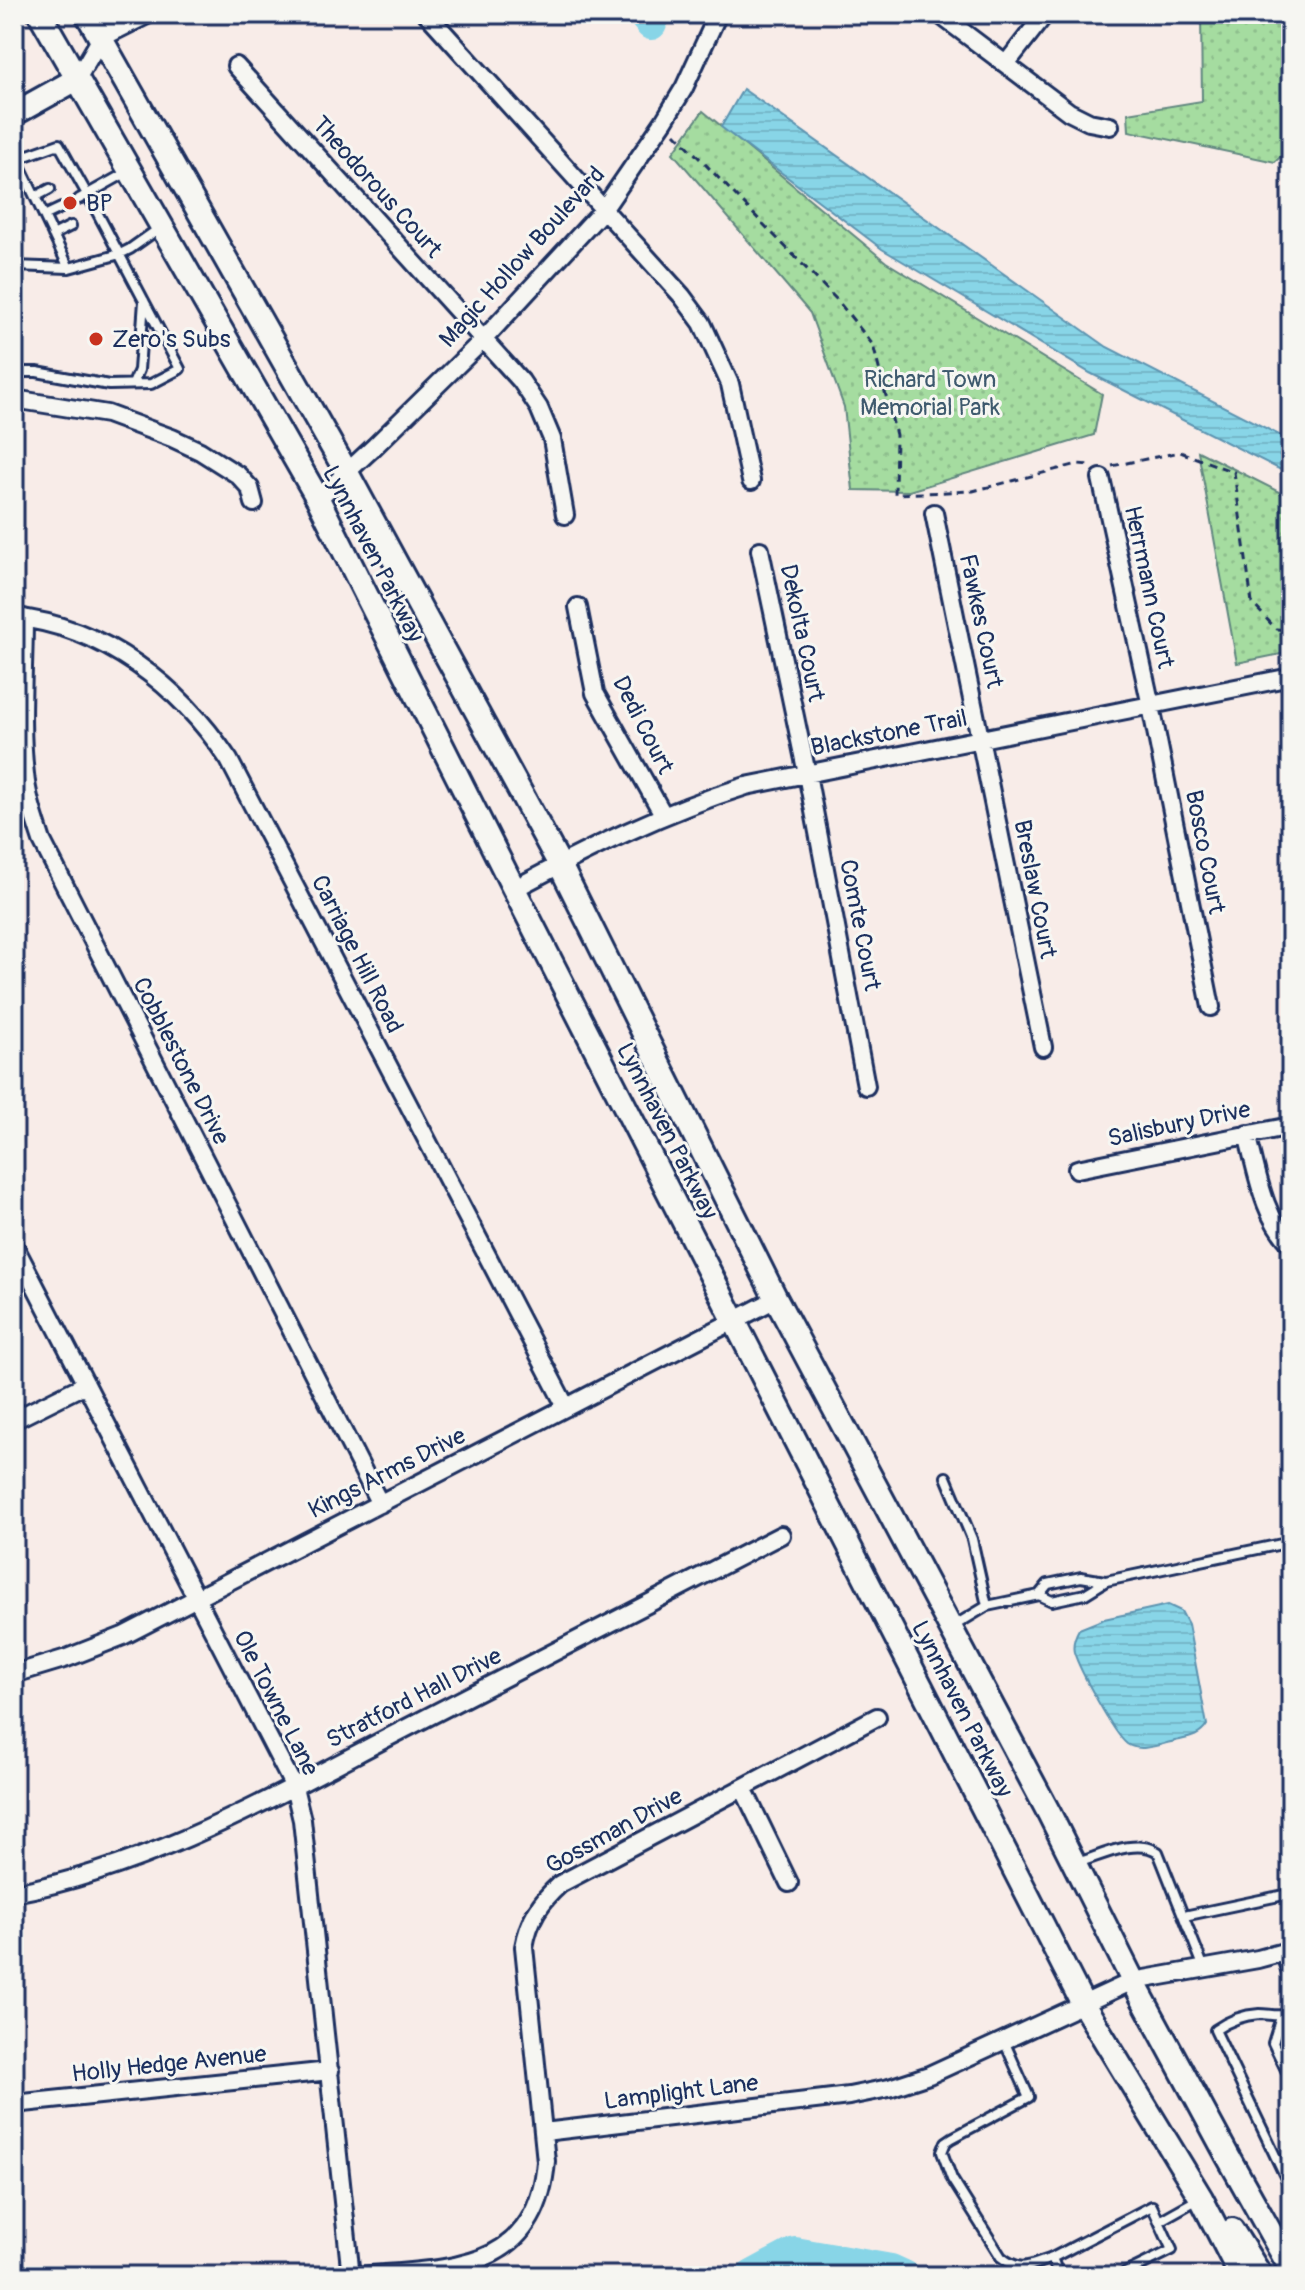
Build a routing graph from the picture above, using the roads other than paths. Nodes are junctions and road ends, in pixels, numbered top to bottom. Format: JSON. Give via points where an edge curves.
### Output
{"nodes":[{"id":1,"x":40,"y":14,"type":"edge"},
{"id":2,"x":87,"y":14,"type":"edge"},
{"id":3,"x":111,"y":14,"type":"edge"},
{"id":4,"x":149,"y":14,"type":"edge"},
{"id":5,"x":427,"y":14,"type":"edge"},
{"id":6,"x":718,"y":14,"type":"edge"},
{"id":7,"x":939,"y":14,"type":"edge"},
{"id":8,"x":1045,"y":14,"type":"edge"},
{"id":9,"x":101,"y":38,"type":"junction"},
{"id":10,"x":1006,"y":64,"type":"junction"},
{"id":11,"x":236,"y":66,"type":"dead end"},
{"id":12,"x":77,"y":79,"type":"junction"},
{"id":13,"x":14,"y":114,"type":"edge"},
{"id":14,"x":1110,"y":126,"type":"dead end"},
{"id":15,"x":15,"y":157,"type":"edge"},
{"id":16,"x":129,"y":170,"type":"junction"},
{"id":17,"x":50,"y":189,"type":"dead end"},
{"id":18,"x":83,"y":196,"type":"junction"},
{"id":19,"x":35,"y":197,"type":"junction"},
{"id":20,"x":61,"y":208,"type":"dead end"},
{"id":21,"x":603,"y":210,"type":"junction"},
{"id":22,"x":44,"y":216,"type":"junction"},
{"id":23,"x":71,"y":226,"type":"dead end"},
{"id":24,"x":161,"y":226,"type":"junction"},
{"id":25,"x":53,"y":235,"type":"junction"},
{"id":26,"x":120,"y":254,"type":"junction"},
{"id":27,"x":14,"y":266,"type":"edge"},
{"id":28,"x":69,"y":268,"type":"junction"},
{"id":29,"x":144,"y":300,"type":"junction"},
{"id":30,"x":483,"y":340,"type":"junction"},
{"id":31,"x":14,"y":372,"type":"edge"},
{"id":32,"x":133,"y":384,"type":"junction"},
{"id":33,"x":14,"y":399,"type":"edge"},
{"id":34,"x":347,"y":473,"type":"junction"},
{"id":35,"x":1101,"y":478,"type":"dead end"},
{"id":36,"x":751,"y":481,"type":"dead end"},
{"id":37,"x":318,"y":499,"type":"junction"},
{"id":38,"x":254,"y":503,"type":"dead end"},
{"id":39,"x":934,"y":513,"type":"dead end"},
{"id":40,"x":565,"y":515,"type":"dead end"},
{"id":41,"x":760,"y":550,"type":"dead end"},
{"id":42,"x":578,"y":607,"type":"dead end"},
{"id":43,"x":19,"y":617,"type":"edge"},
{"id":44,"x":1291,"y":677,"type":"edge"},
{"id":45,"x":1151,"y":706,"type":"junction"},
{"id":46,"x":981,"y":739,"type":"junction"},
{"id":47,"x":807,"y":774,"type":"junction"},
{"id":48,"x":664,"y":816,"type":"junction"},
{"id":49,"x":560,"y":865,"type":"junction"},
{"id":50,"x":514,"y":889,"type":"junction"},
{"id":51,"x":1211,"y":1007,"type":"dead end"},
{"id":52,"x":1043,"y":1047,"type":"dead end"},
{"id":53,"x":866,"y":1086,"type":"dead end"},
{"id":54,"x":1291,"y":1126,"type":"edge"},
{"id":55,"x":1247,"y":1134,"type":"junction"},
{"id":56,"x":1077,"y":1169,"type":"dead end"},
{"id":57,"x":1291,"y":1244,"type":"edge"},
{"id":58,"x":14,"y":1245,"type":"edge"},
{"id":59,"x":776,"y":1299,"type":"junction"},
{"id":60,"x":734,"y":1319,"type":"junction"},
{"id":61,"x":86,"y":1384,"type":"junction"},
{"id":62,"x":566,"y":1407,"type":"junction"},
{"id":63,"x":14,"y":1420,"type":"edge"},
{"id":64,"x":946,"y":1477,"type":"dead end"},
{"id":65,"x":380,"y":1504,"type":"junction"},
{"id":66,"x":781,"y":1535,"type":"dead end"},
{"id":67,"x":1291,"y":1542,"type":"edge"},
{"id":68,"x":1106,"y":1581,"type":"junction"},
{"id":69,"x":1039,"y":1595,"type":"junction"},
{"id":70,"x":197,"y":1599,"type":"junction"},
{"id":71,"x":987,"y":1606,"type":"junction"},
{"id":72,"x":950,"y":1628,"type":"junction"},
{"id":73,"x":14,"y":1674,"type":"edge"},
{"id":74,"x":877,"y":1717,"type":"dead end"},
{"id":75,"x":294,"y":1787,"type":"junction"},
{"id":76,"x":743,"y":1788,"type":"junction"},
{"id":77,"x":1074,"y":1864,"type":"junction"},
{"id":78,"x":789,"y":1883,"type":"dead end"},
{"id":79,"x":14,"y":1893,"type":"edge"},
{"id":80,"x":1291,"y":1896,"type":"edge"},
{"id":81,"x":1184,"y":1916,"type":"junction"},
{"id":82,"x":1286,"y":1951,"type":"edge"},
{"id":83,"x":1204,"y":1968,"type":"junction"},
{"id":84,"x":1133,"y":1981,"type":"junction"},
{"id":85,"x":1291,"y":1984,"type":"edge"},
{"id":86,"x":1083,"y":2004,"type":"junction"},
{"id":87,"x":1291,"y":2012,"type":"edge"},
{"id":88,"x":1281,"y":2017,"type":"junction"},
{"id":89,"x":1004,"y":2041,"type":"junction"},
{"id":90,"x":330,"y":2071,"type":"junction"},
{"id":91,"x":1291,"y":2080,"type":"edge"},
{"id":92,"x":14,"y":2104,"type":"edge"},
{"id":93,"x":544,"y":2132,"type":"junction"},
{"id":94,"x":1291,"y":2189,"type":"edge"},
{"id":95,"x":1201,"y":2198,"type":"junction"},
{"id":96,"x":1159,"y":2221,"type":"junction"},
{"id":97,"x":1052,"y":2258,"type":"junction"},
{"id":98,"x":1291,"y":2269,"type":"edge"},
{"id":99,"x":351,"y":2276,"type":"edge"},
{"id":100,"x":359,"y":2276,"type":"edge"},
{"id":101,"x":1059,"y":2276,"type":"edge"},
{"id":102,"x":1119,"y":2276,"type":"edge"},
{"id":103,"x":1241,"y":2276,"type":"edge"},
{"id":104,"x":1261,"y":2276,"type":"edge"}],
"edges":[{"from":1,"to":12,"type":"main road","name":"Lynnhaven Parkway"},
{"from":2,"to":9,"type":"main road","name":"Lynnhaven Parkway"},
{"from":3,"to":9,"type":"street"},
{"from":4,"to":9,"type":"street"},
{"from":5,"to":21,"type":"street"},
{"from":6,"to":21,"type":"street","name":"Magic Hollow Boulevard","via":[[684,88]]},
{"from":7,"to":10,"type":"street"},
{"from":8,"to":10,"type":"street"},
{"from":9,"to":12,"type":"street"},
{"from":9,"to":34,"type":"main road","name":"Lynnhaven Parkway"},
{"from":10,"to":14,"type":"street","via":[[1069,112]]},
{"from":11,"to":30,"type":"street","name":"Theodorous Court"},
{"from":12,"to":13,"type":"main road"},
{"from":12,"to":16,"type":"main road","name":"Lynnhaven Parkway"},
{"from":15,"to":18,"type":"lane","via":[[59,144]]},
{"from":15,"to":19,"type":"lane"},
{"from":16,"to":18,"type":"lane"},
{"from":16,"to":24,"type":"main road","name":"Lynnhaven Parkway"},
{"from":17,"to":19,"type":"lane"},
{"from":18,"to":26,"type":"lane"},
{"from":19,"to":22,"type":"lane"},
{"from":20,"to":22,"type":"lane"},
{"from":21,"to":30,"type":"street","name":"Magic Hollow Boulevard"},
{"from":21,"to":36,"type":"street","via":[[702,323],[730,384]]},
{"from":22,"to":25,"type":"lane"},
{"from":23,"to":25,"type":"lane"},
{"from":24,"to":26,"type":"lane"},
{"from":24,"to":37,"type":"main road","name":"Lynnhaven Parkway"},
{"from":25,"to":28,"type":"lane"},
{"from":26,"to":28,"type":"lane"},
{"from":26,"to":29,"type":"lane"},
{"from":27,"to":28,"type":"lane"},
{"from":29,"to":32,"type":"lane","via":[[139,370]]},
{"from":29,"to":32,"type":"lane","via":[[180,369],[151,384]]},
{"from":30,"to":34,"type":"street","name":"Magic Hollow Boulevard"},
{"from":30,"to":40,"type":"street","name":"Theodorous Court","via":[[539,408],[552,439]]},
{"from":31,"to":32,"type":"lane"},
{"from":33,"to":38,"type":"street","via":[[107,414],[172,438],[238,475]]},
{"from":34,"to":37,"type":"street","name":"Magic Hollow Boulevard"},
{"from":34,"to":49,"type":"main road","name":"Lynnhaven Parkway"},
{"from":35,"to":45,"type":"street","name":"Herrmann Court"},
{"from":37,"to":50,"type":"main road","name":"Lynnhaven Parkway"},
{"from":39,"to":46,"type":"street","name":"Fawkes Court"},
{"from":41,"to":47,"type":"street","name":"Dekolta Court"},
{"from":42,"to":48,"type":"street","name":"Dedi Court","via":[[595,693]]},
{"from":43,"to":62,"type":"street","name":"Carriage Hill Road","via":[[73,631],[137,663],[191,709],[214,737]]},
{"from":43,"to":65,"type":"street","name":"Cobblestone Drive","via":[[25,776],[42,841]]},
{"from":44,"to":45,"type":"street","name":"Blackstone Trail"},
{"from":45,"to":46,"type":"street","name":"Blackstone Trail"},
{"from":45,"to":51,"type":"street","name":"Bosco Court"},
{"from":46,"to":47,"type":"street","name":"Blackstone Trail"},
{"from":46,"to":52,"type":"street","name":"Breslaw Court"},
{"from":47,"to":48,"type":"street","name":"Blackstone Trail","via":[[746,786]]},
{"from":47,"to":53,"type":"street","name":"Comte Court"},
{"from":48,"to":49,"type":"street","name":"Blackstone Trail"},
{"from":49,"to":50,"type":"street","name":"Blackstone Trail"},
{"from":49,"to":59,"type":"main road","name":"Lynnhaven Parkway"},
{"from":50,"to":60,"type":"main road","name":"Lynnhaven Parkway"},
{"from":54,"to":55,"type":"street","name":"Salisbury Drive"},
{"from":55,"to":56,"type":"street","name":"Salisbury Drive"},
{"from":55,"to":57,"type":"street","via":[[1271,1218]]},
{"from":58,"to":61,"type":"street","name":"Ole Towne Lane"},
{"from":59,"to":60,"type":"street","name":"Kings Arms Drive"},
{"from":59,"to":72,"type":"main road","name":"Lynnhaven Parkway"},
{"from":60,"to":62,"type":"street","name":"Kings Arms Drive"},
{"from":60,"to":86,"type":"main road","name":"Lynnhaven Parkway"},
{"from":61,"to":63,"type":"street"},
{"from":61,"to":70,"type":"street","name":"Ole Towne Lane"},
{"from":62,"to":65,"type":"street","name":"Kings Arms Drive"},
{"from":64,"to":71,"type":"lane","via":[[972,1539]]},
{"from":65,"to":70,"type":"street","name":"Kings Arms Drive"},
{"from":66,"to":75,"type":"street","name":"Stratford Hall Drive"},
{"from":67,"to":68,"type":"lane"},
{"from":68,"to":69,"type":"lane","via":[[1085,1594],[1052,1601]]},
{"from":68,"to":69,"type":"lane","via":[[1081,1577],[1048,1584]]},
{"from":69,"to":71,"type":"lane"},
{"from":70,"to":73,"type":"street","name":"Kings Arms Drive","via":[[123,1636]]},
{"from":70,"to":75,"type":"street","name":"Ole Towne Lane"},
{"from":71,"to":72,"type":"lane"},
{"from":72,"to":77,"type":"main road","name":"Lynnhaven Parkway"},
{"from":74,"to":76,"type":"street","name":"Gossman Drive"},
{"from":75,"to":79,"type":"street","name":"Stratford Hall Drive","via":[[145,1856],[93,1875]]},
{"from":75,"to":90,"type":"street","name":"Ole Towne Lane"},
{"from":76,"to":78,"type":"street"},
{"from":76,"to":93,"type":"street","name":"Gossman Drive","via":[[560,1884],[535,1911],[524,1947]]},
{"from":77,"to":81,"type":"lane","via":[[1136,1845],[1150,1846],[1158,1852]]},
{"from":77,"to":84,"type":"main road","name":"Lynnhaven Parkway"},
{"from":80,"to":81,"type":"lane"},
{"from":81,"to":83,"type":"lane"},
{"from":82,"to":83,"type":"street"},
{"from":82,"to":85,"type":"lane"},
{"from":83,"to":84,"type":"street"},
{"from":84,"to":86,"type":"street"},
{"from":84,"to":98,"type":"main road","name":"Lynnhaven Parkway"},
{"from":86,"to":89,"type":"street","name":"Lamplight Lane"},
{"from":86,"to":95,"type":"main road","name":"Lynnhaven Parkway"},
{"from":87,"to":88,"type":"lane"},
{"from":88,"to":91,"type":"lane","via":[[1273,2043]]},
{"from":88,"to":94,"type":"lane","via":[[1257,2014],[1228,2020],[1215,2030]]},
{"from":89,"to":93,"type":"street","name":"Lamplight Lane","via":[[889,2088]]},
{"from":89,"to":97,"type":"lane","via":[[1029,2097],[952,2138],[942,2152],[952,2179],[1001,2257],[1026,2268]]},
{"from":90,"to":92,"type":"street","name":"Holly Hedge Avenue"},
{"from":90,"to":99,"type":"street","name":"Ole Towne Lane"},
{"from":93,"to":100,"type":"street","via":[[540,2196],[502,2250],[468,2264]]},
{"from":95,"to":96,"type":"lane"},
{"from":95,"to":103,"type":"main road","name":"Lynnhaven Parkway"},
{"from":95,"to":104,"type":"main road","via":[[1230,2228]]},
{"from":96,"to":97,"type":"lane","via":[[1152,2206]]},
{"from":96,"to":102,"type":"lane","via":[[1172,2250]]},
{"from":97,"to":101,"type":"lane"}]}
